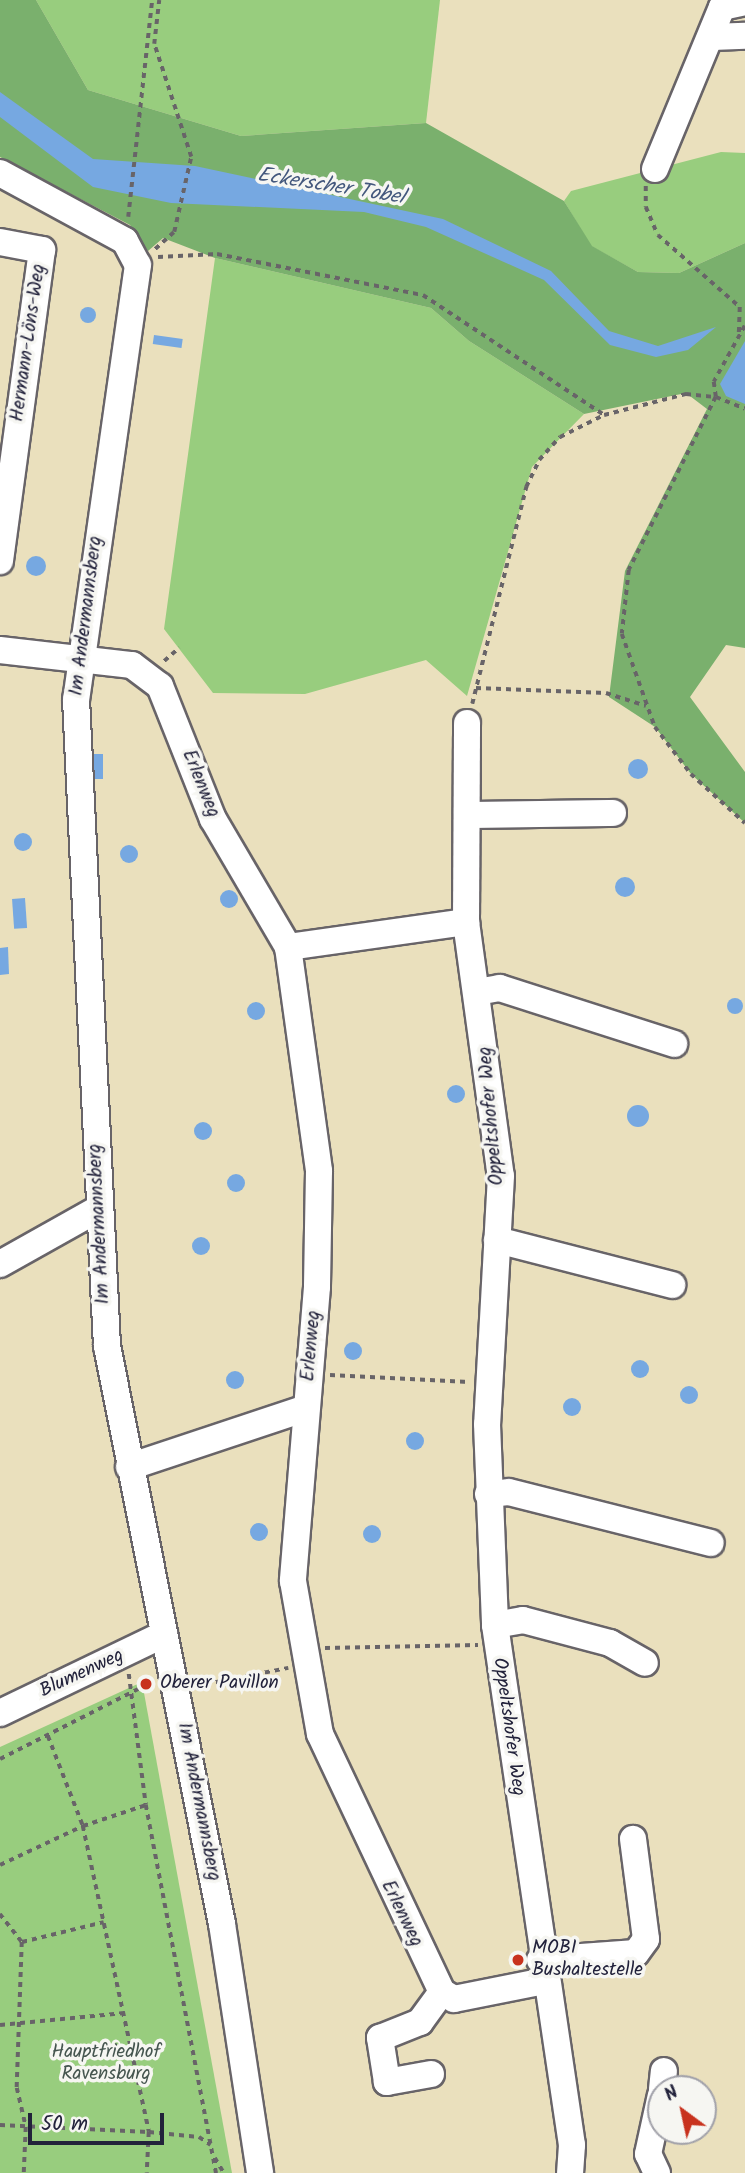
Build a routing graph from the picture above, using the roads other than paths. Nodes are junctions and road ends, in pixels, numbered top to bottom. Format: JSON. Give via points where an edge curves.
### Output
{"nodes":[{"id":1,"x":729,"y":3,"type":"edge"},
{"id":2,"x":745,"y":36,"type":"edge"},
{"id":3,"x":712,"y":37,"type":"junction"},
{"id":4,"x":655,"y":169,"type":"road end"},
{"id":5,"x":0,"y":173,"type":"edge"},
{"id":6,"x":0,"y":242,"type":"edge"},
{"id":7,"x":0,"y":561,"type":"edge"},
{"id":8,"x":0,"y":650,"type":"edge"},
{"id":9,"x":79,"y":658,"type":"junction"},
{"id":10,"x":467,"y":723,"type":"road end"},
{"id":11,"x":612,"y":813,"type":"dead end"},
{"id":12,"x":467,"y":815,"type":"junction"},
{"id":13,"x":466,"y":922,"type":"junction"},
{"id":14,"x":288,"y":947,"type":"junction"},
{"id":15,"x":477,"y":992,"type":"junction"},
{"id":16,"x":674,"y":1044,"type":"dead end"},
{"id":17,"x":98,"y":1209,"type":"junction"},
{"id":18,"x":497,"y":1240,"type":"junction"},
{"id":19,"x":0,"y":1264,"type":"edge"},
{"id":20,"x":672,"y":1285,"type":"dead end"},
{"id":21,"x":306,"y":1408,"type":"junction"},
{"id":22,"x":129,"y":1467,"type":"junction"},
{"id":23,"x":488,"y":1493,"type":"junction"},
{"id":24,"x":711,"y":1543,"type":"dead end"},
{"id":25,"x":164,"y":1634,"type":"junction"},
{"id":26,"x":496,"y":1635,"type":"junction"},
{"id":27,"x":645,"y":1663,"type":"dead end"},
{"id":28,"x":0,"y":1713,"type":"edge"},
{"id":29,"x":633,"y":1839,"type":"dead end"},
{"id":30,"x":542,"y":1970,"type":"junction"},
{"id":31,"x":442,"y":1992,"type":"junction"},
{"id":32,"x":431,"y":2074,"type":"dead end"},
{"id":33,"x":650,"y":2145,"type":"edge"},
{"id":34,"x":260,"y":2173,"type":"edge"},
{"id":35,"x":570,"y":2173,"type":"edge"},
{"id":36,"x":656,"y":2173,"type":"edge"}],
"edges":[{"from":1,"to":3,"type":"street"},
{"from":2,"to":3,"type":"street"},
{"from":3,"to":4,"type":"street"},
{"from":5,"to":9,"type":"street","name":"Im Andermannsberg","via":[[125,241],[138,265]]},
{"from":6,"to":7,"type":"street","name":"Hermann-Löns-Weg","via":[[42,250]]},
{"from":8,"to":9,"type":"street","name":"Erlenweg"},
{"from":9,"to":14,"type":"street","name":"Erlenweg","via":[[131,665],[160,686],[213,819]]},
{"from":9,"to":17,"type":"street","name":"Im Andermannsberg"},
{"from":10,"to":12,"type":"street","name":"Oppeltshofer Weg"},
{"from":11,"to":12,"type":"street"},
{"from":12,"to":13,"type":"street","name":"Oppeltshofer Weg"},
{"from":13,"to":14,"type":"street"},
{"from":13,"to":15,"type":"street","name":"Oppeltshofer Weg"},
{"from":14,"to":21,"type":"street","name":"Erlenweg","via":[[318,1171]]},
{"from":15,"to":16,"type":"street","via":[[500,988]]},
{"from":15,"to":18,"type":"street","name":"Oppeltshofer Weg","via":[[501,1176]]},
{"from":17,"to":19,"type":"street"},
{"from":17,"to":22,"type":"street","name":"Im Andermannsberg","via":[[107,1346]]},
{"from":18,"to":20,"type":"street"},
{"from":18,"to":23,"type":"street","name":"Oppeltshofer Weg"},
{"from":21,"to":22,"type":"street"},
{"from":21,"to":31,"type":"street","name":"Erlenweg","via":[[293,1581],[304,1665],[320,1734],[344,1794]]},
{"from":22,"to":25,"type":"street","name":"Im Andermannsberg"},
{"from":23,"to":24,"type":"street","via":[[509,1492]]},
{"from":23,"to":26,"type":"street","name":"Oppeltshofer Weg"},
{"from":25,"to":28,"type":"street","name":"Blumenweg"},
{"from":25,"to":34,"type":"street","name":"Im Andermannsberg","via":[[222,1924]]},
{"from":26,"to":27,"type":"street","via":[[523,1620],[610,1643]]},
{"from":26,"to":30,"type":"street","name":"Oppeltshofer Weg"},
{"from":29,"to":30,"type":"street","via":[[646,1939],[636,1953]]},
{"from":30,"to":31,"type":"street","via":[[454,1999]]},
{"from":30,"to":35,"type":"street","name":"Oppeltshofer Weg","via":[[572,2145]]},
{"from":31,"to":32,"type":"street","via":[[420,2022],[380,2038],[387,2082]]},
{"from":33,"to":36,"type":"street","via":[[648,2154]]}]}
